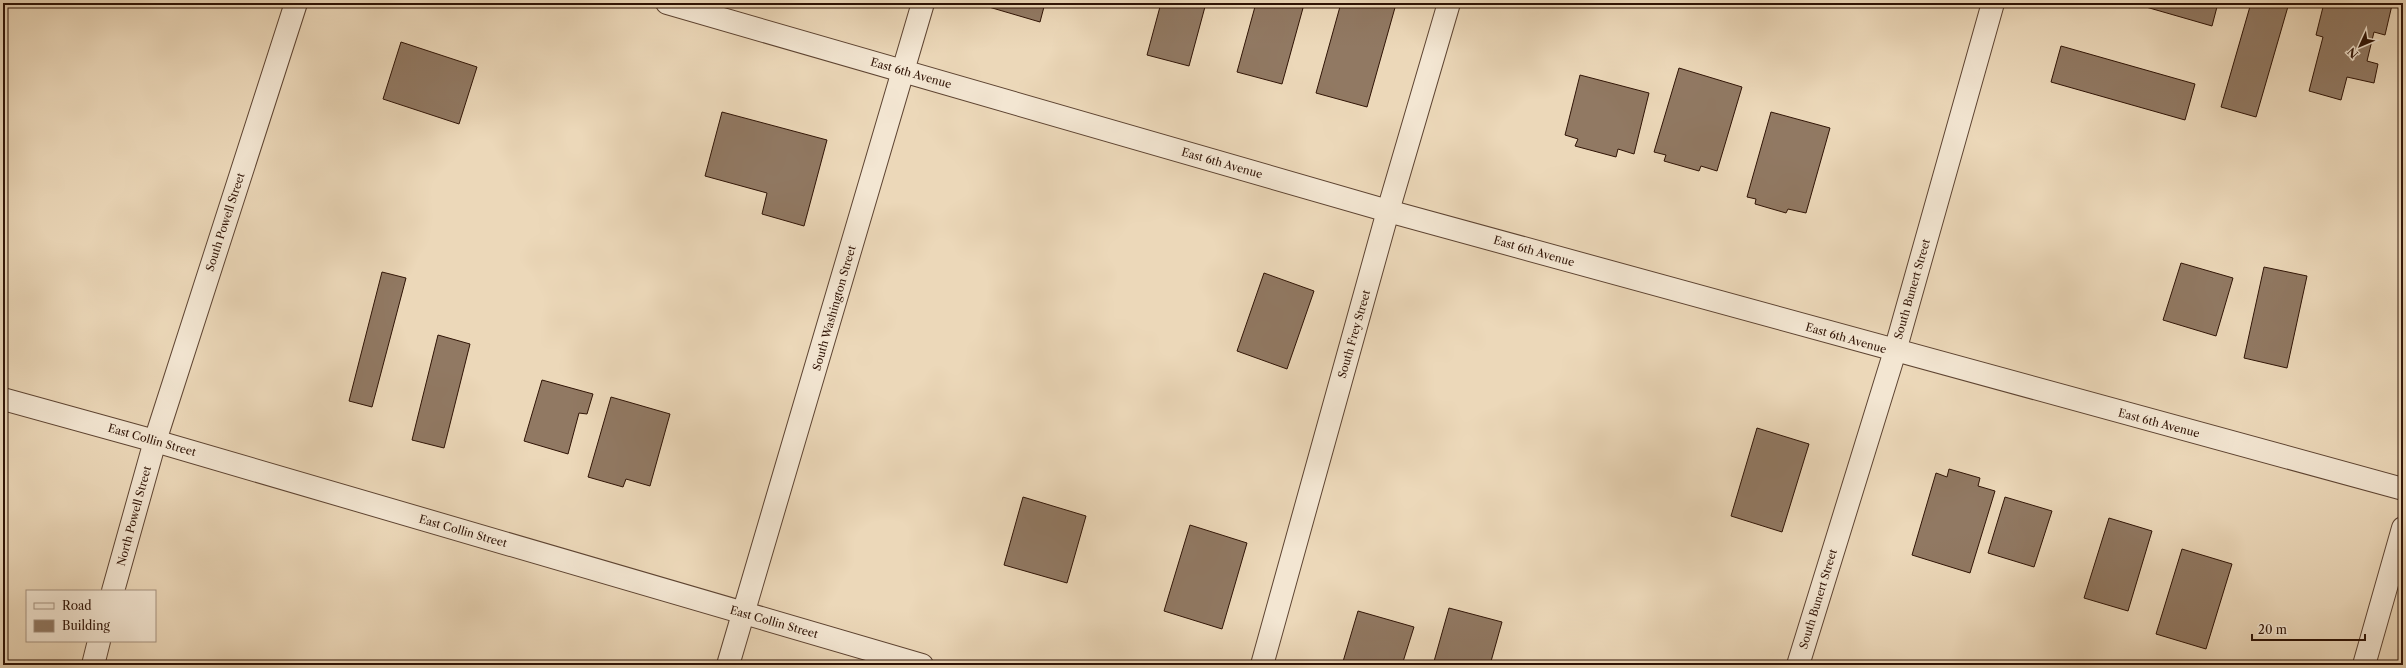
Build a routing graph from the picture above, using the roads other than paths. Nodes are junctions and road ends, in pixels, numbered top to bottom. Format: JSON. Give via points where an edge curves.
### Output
{"nodes":[{"id":1,"x":296,"y":3,"type":"edge"},
{"id":2,"x":667,"y":3,"type":"edge"},
{"id":3,"x":923,"y":3,"type":"edge"},
{"id":4,"x":1449,"y":3,"type":"edge"},
{"id":5,"x":1992,"y":3,"type":"edge"},
{"id":6,"x":904,"y":70,"type":"junction"},
{"id":7,"x":1388,"y":211,"type":"junction"},
{"id":8,"x":1895,"y":351,"type":"junction"},
{"id":9,"x":3,"y":399,"type":"edge"},
{"id":10,"x":155,"y":441,"type":"junction"},
{"id":11,"x":2403,"y":489,"type":"edge"},
{"id":12,"x":2403,"y":528,"type":"edge"},
{"id":13,"x":113,"y":590,"type":"edge"},
{"id":14,"x":743,"y":613,"type":"junction"},
{"id":15,"x":99,"y":642,"type":"edge"},
{"id":16,"x":93,"y":665,"type":"edge"},
{"id":17,"x":728,"y":665,"type":"edge"},
{"id":18,"x":922,"y":665,"type":"edge"},
{"id":19,"x":1262,"y":665,"type":"edge"},
{"id":20,"x":1798,"y":665,"type":"edge"},
{"id":21,"x":2364,"y":665,"type":"edge"}],
"edges":[{"from":1,"to":10,"type":"street","name":"South Powell Street"},
{"from":2,"to":6,"type":"street","name":"East 6th Avenue"},
{"from":3,"to":6,"type":"street","name":"South Washington Street"},
{"from":4,"to":7,"type":"street","name":"South Frey Street"},
{"from":5,"to":8,"type":"street","name":"South Bunert Street"},
{"from":6,"to":7,"type":"street","name":"East 6th Avenue"},
{"from":6,"to":14,"type":"street","name":"South Washington Street"},
{"from":7,"to":8,"type":"street","name":"East 6th Avenue"},
{"from":7,"to":19,"type":"street","name":"South Frey Street"},
{"from":8,"to":11,"type":"street","name":"East 6th Avenue"},
{"from":8,"to":20,"type":"street","name":"South Bunert Street"},
{"from":9,"to":10,"type":"street","name":"East Collin Street"},
{"from":10,"to":13,"type":"street","name":"North Powell Street"},
{"from":10,"to":14,"type":"street","name":"East Collin Street"},
{"from":12,"to":21,"type":"street"},
{"from":14,"to":17,"type":"street","name":"South Washington Street"},
{"from":14,"to":18,"type":"street","name":"East Collin Street"},
{"from":15,"to":16,"type":"street"}]}
